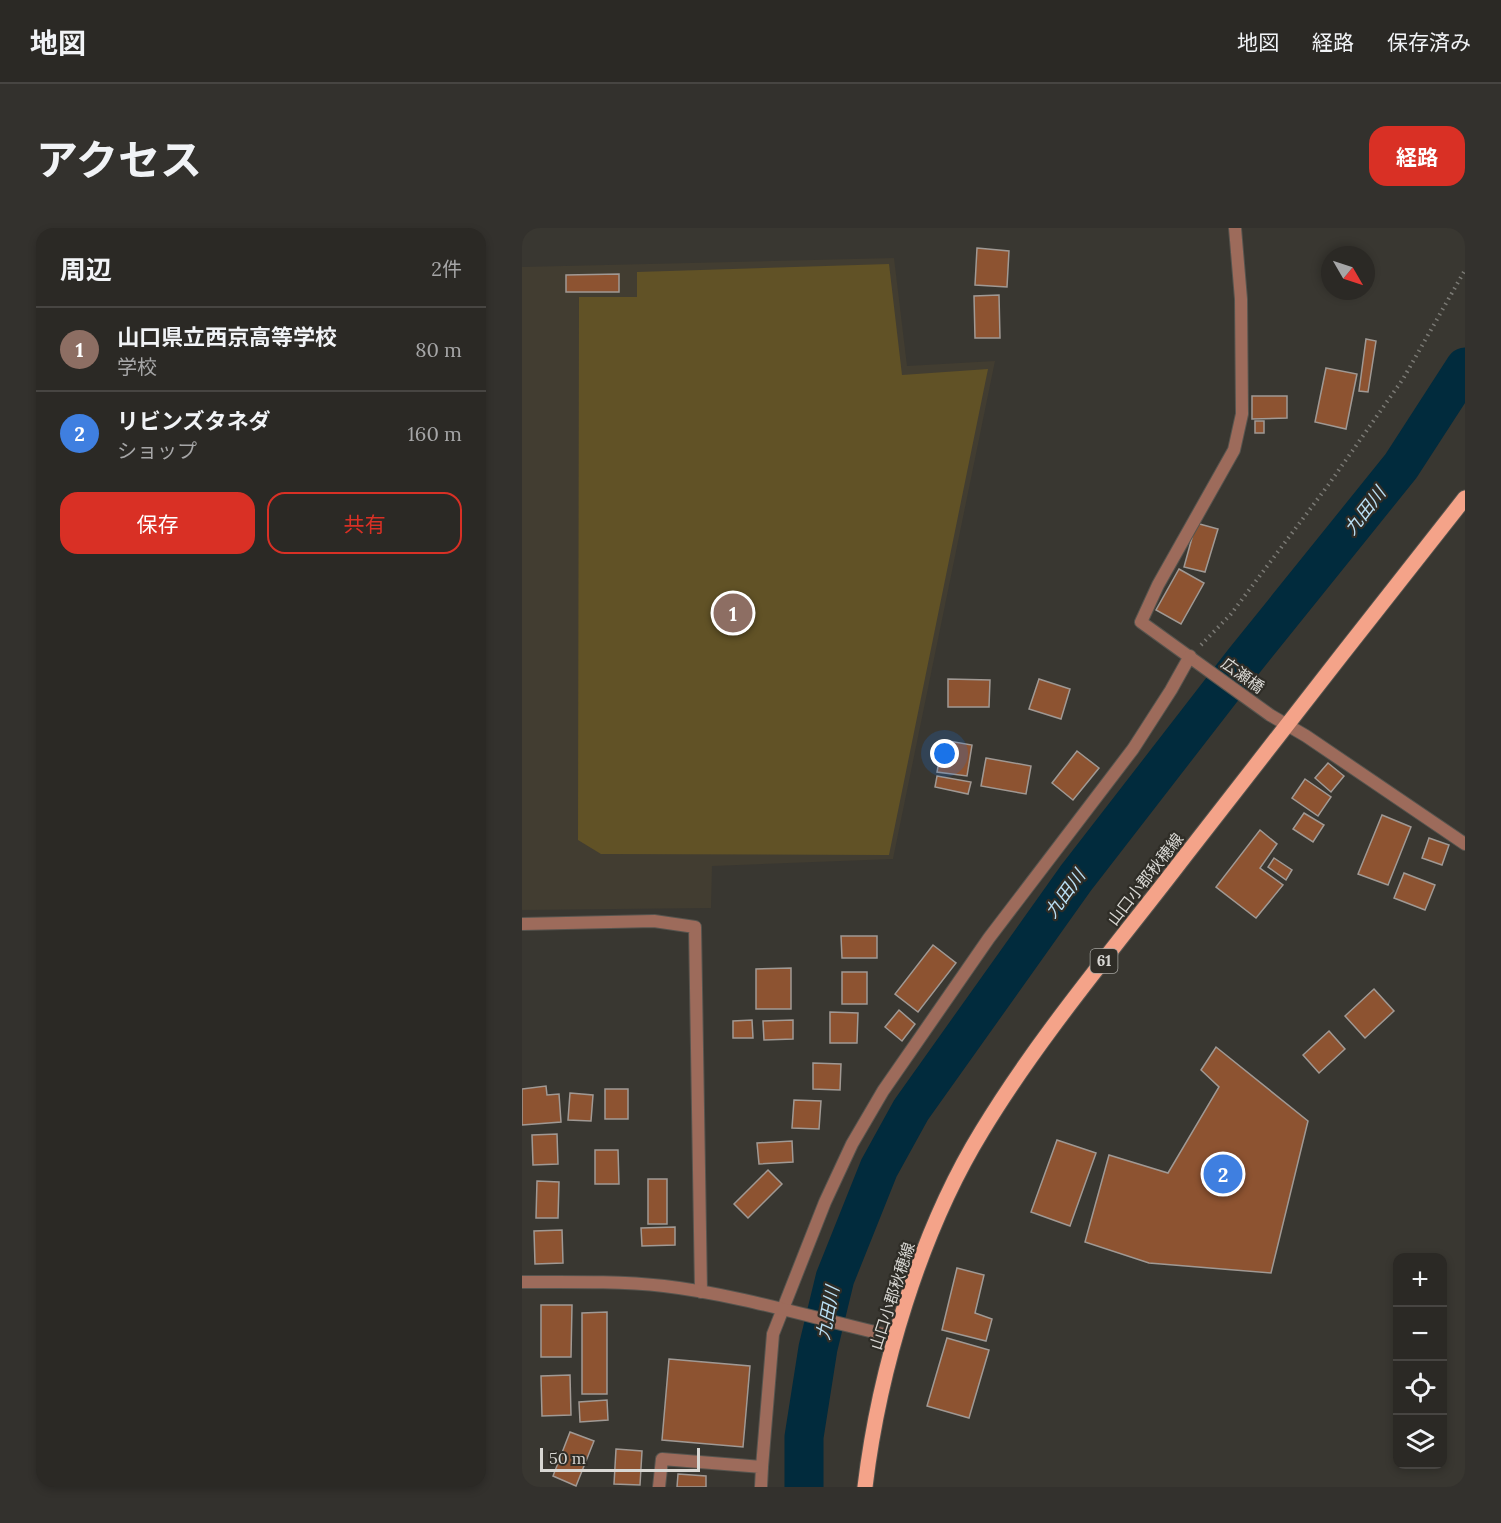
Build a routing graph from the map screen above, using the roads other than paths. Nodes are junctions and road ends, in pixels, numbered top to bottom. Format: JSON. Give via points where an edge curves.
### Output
{"nodes":[{"id":1,"x":1235,"y":231,"type":"edge"},
{"id":2,"x":1465,"y":498,"type":"edge"},
{"id":3,"x":1193,"y":659,"type":"junction"},
{"id":4,"x":1287,"y":724,"type":"junction"},
{"id":5,"x":1465,"y":843,"type":"edge"},
{"id":6,"x":522,"y":924,"type":"edge"},
{"id":7,"x":522,"y":1282,"type":"edge"},
{"id":8,"x":701,"y":1292,"type":"junction"},
{"id":9,"x":784,"y":1311,"type":"junction"},
{"id":10,"x":896,"y":1337,"type":"junction"},
{"id":11,"x":762,"y":1467,"type":"junction"},
{"id":12,"x":658,"y":1487,"type":"edge"},
{"id":13,"x":761,"y":1487,"type":"edge"},
{"id":14,"x":865,"y":1487,"type":"edge"}],
"edges":[{"from":1,"to":3,"type":"street","name":"広瀬橋","via":[[1241,299],[1242,414],[1234,450],[1141,622]]},
{"from":2,"to":4,"type":"main road","name":"山口小郡秋穂線","number":"61"},
{"from":3,"to":4,"type":"street","name":"広瀬橋"},
{"from":3,"to":9,"type":"street","via":[[1133,749],[989,938],[883,1091],[825,1202]]},
{"from":4,"to":5,"type":"street","name":"広瀬橋"},
{"from":4,"to":10,"type":"main road","name":"山口小郡秋穂線","number":"61","via":[[1029,1059],[981,1132],[946,1199]]},
{"from":6,"to":8,"type":"street","via":[[654,921],[695,927]]},
{"from":7,"to":8,"type":"street","via":[[640,1285]]},
{"from":8,"to":9,"type":"street"},
{"from":9,"to":10,"type":"street"},
{"from":9,"to":11,"type":"street","via":[[773,1334]]},
{"from":10,"to":14,"type":"main road","name":"山口小郡秋穂線","number":"61","via":[[877,1409]]},
{"from":11,"to":12,"type":"street","via":[[662,1459]]},
{"from":11,"to":13,"type":"street"}]}
